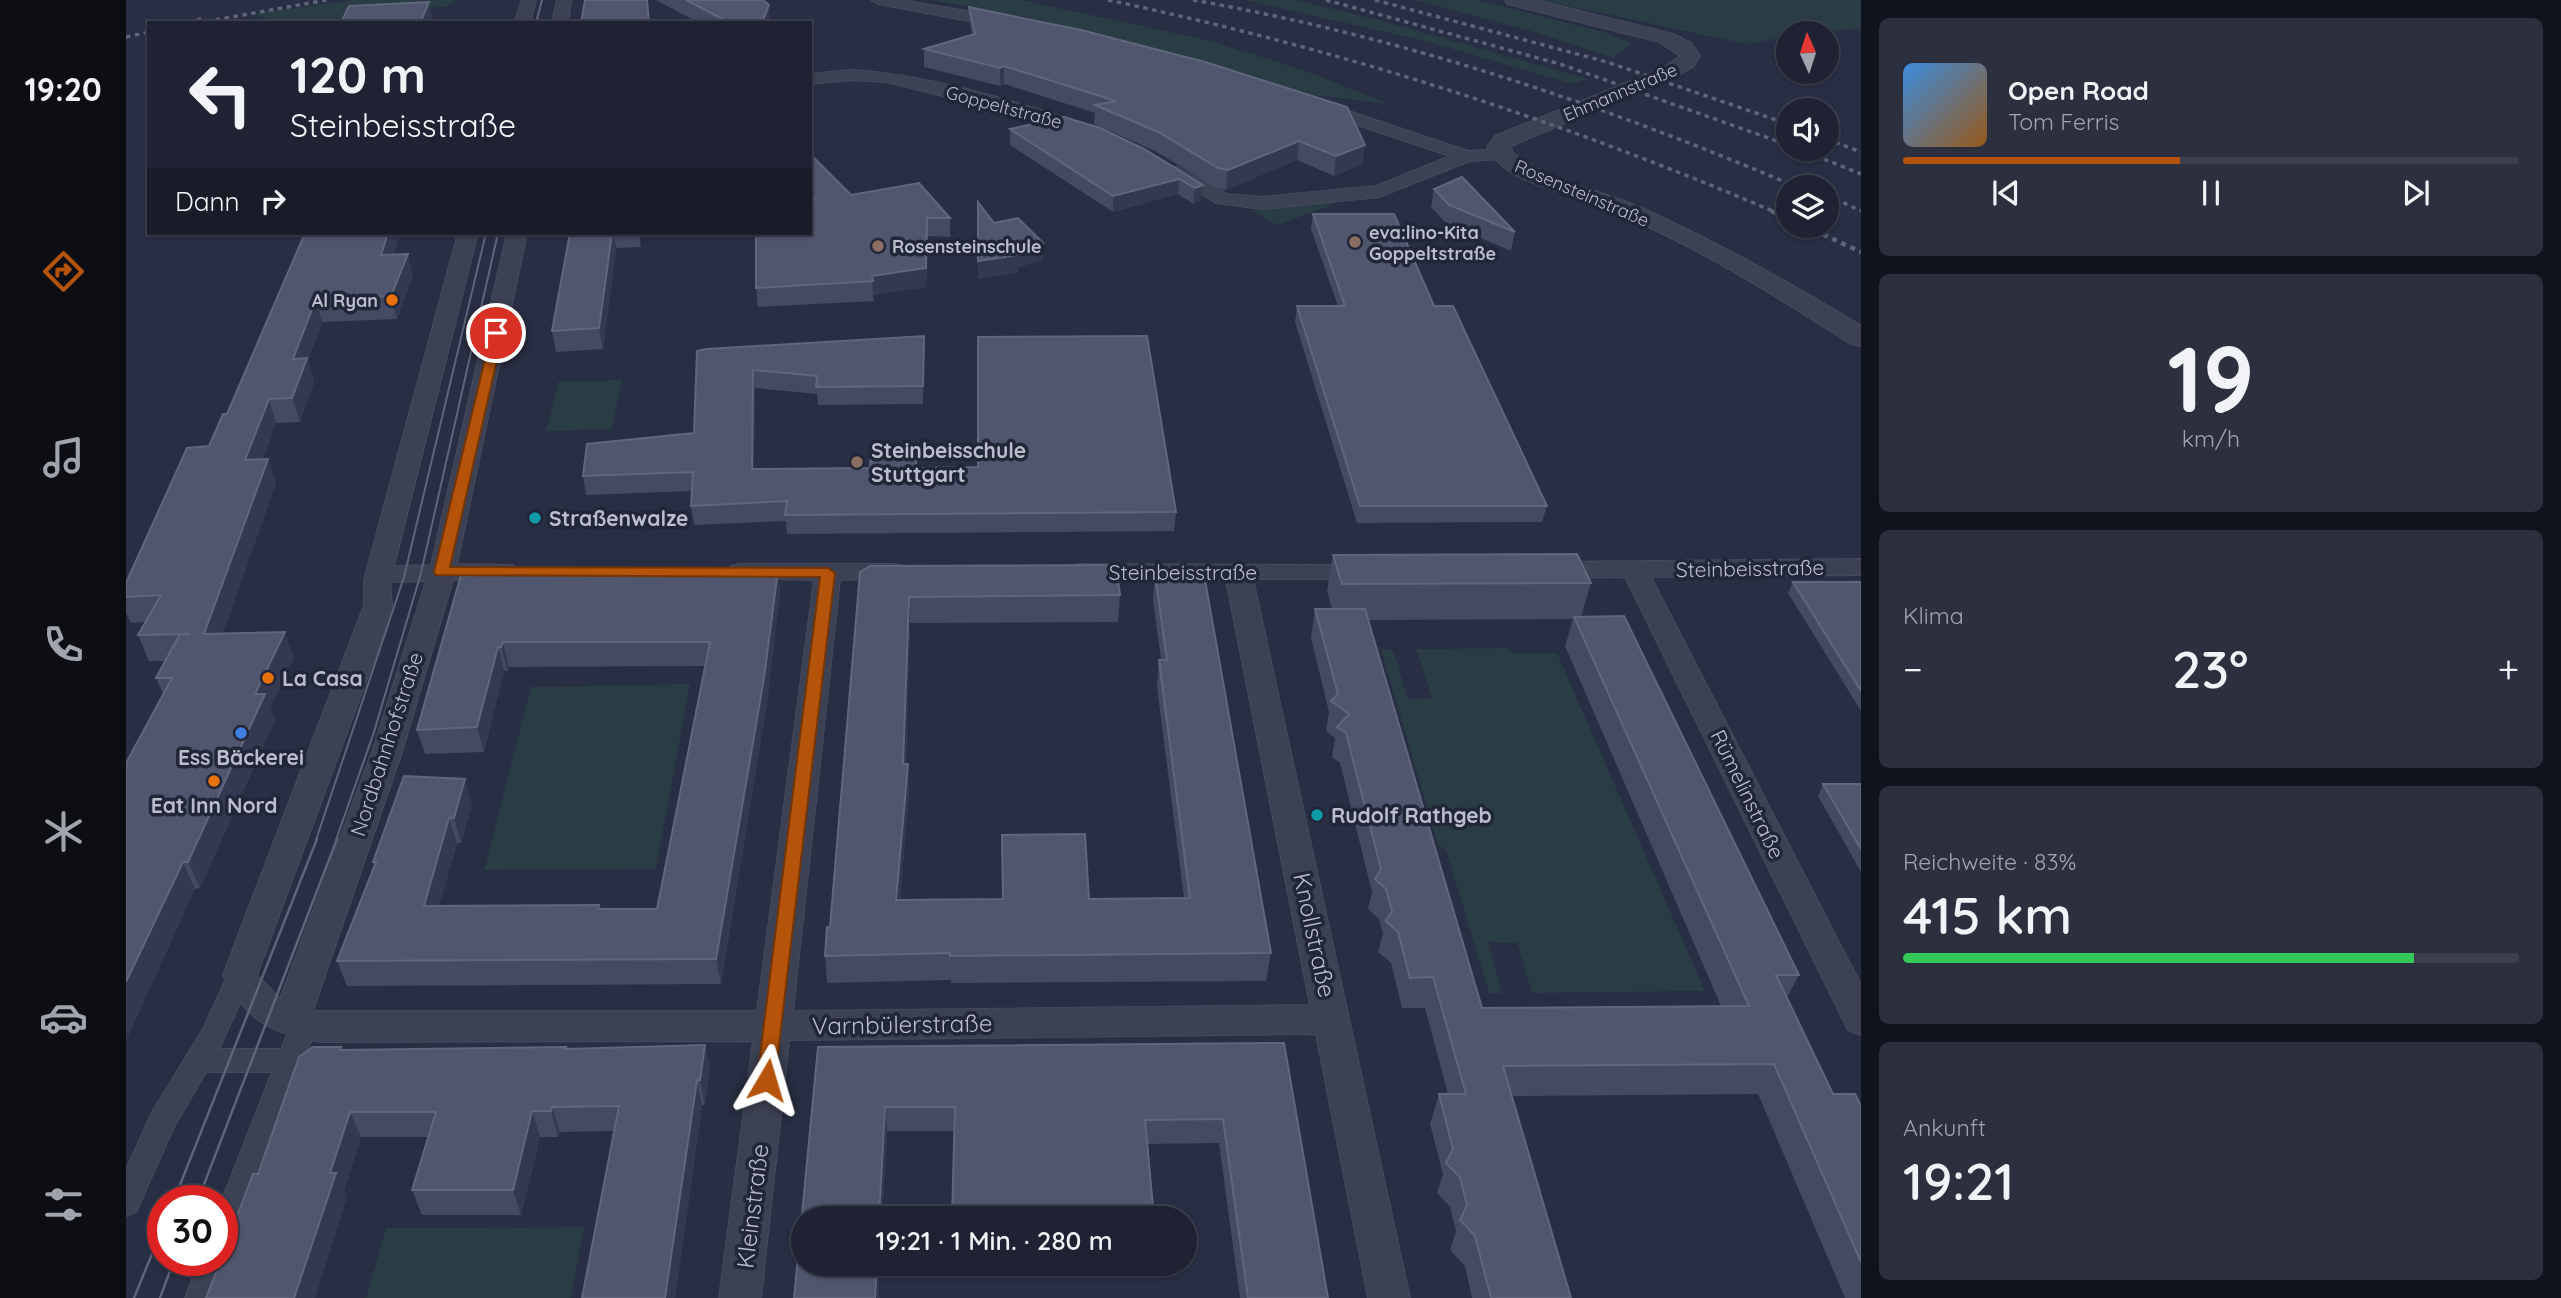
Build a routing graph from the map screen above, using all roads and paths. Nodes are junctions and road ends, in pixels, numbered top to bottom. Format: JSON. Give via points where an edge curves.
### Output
{"nodes":[{"id":1,"x":529,"y":0,"type":"edge"},
{"id":2,"x":564,"y":0,"type":"edge"},
{"id":3,"x":878,"y":0,"type":"edge"},
{"id":4,"x":1514,"y":0,"type":"edge"},
{"id":5,"x":523,"y":21,"type":"edge"},
{"id":6,"x":559,"y":21,"type":"edge"},
{"id":7,"x":1023,"y":27,"type":"edge"},
{"id":8,"x":812,"y":79,"type":"edge"},
{"id":9,"x":1301,"y":100,"type":"edge"},
{"id":10,"x":1107,"y":138,"type":"edge"},
{"id":11,"x":1500,"y":154,"type":"junction"},
{"id":12,"x":1467,"y":156,"type":"junction"},
{"id":13,"x":1159,"y":164,"type":"edge"},
{"id":14,"x":467,"y":235,"type":"edge"},
{"id":15,"x":516,"y":235,"type":"edge"},
{"id":16,"x":1861,"y":338,"type":"edge"},
{"id":17,"x":1861,"y":567,"type":"edge"},
{"id":18,"x":1634,"y":569,"type":"junction"},
{"id":19,"x":1528,"y":570,"type":"edge"},
{"id":20,"x":380,"y":571,"type":"junction"},
{"id":21,"x":528,"y":571,"type":"edge"},
{"id":22,"x":1390,"y":571,"type":"edge"},
{"id":23,"x":442,"y":572,"type":"junction"},
{"id":24,"x":711,"y":572,"type":"edge"},
{"id":25,"x":921,"y":572,"type":"edge"},
{"id":26,"x":1058,"y":572,"type":"edge"},
{"id":27,"x":1238,"y":572,"type":"junction"},
{"id":28,"x":828,"y":573,"type":"junction"},
{"id":29,"x":240,"y":975,"type":"junction"},
{"id":30,"x":1334,"y":1019,"type":"junction"},
{"id":31,"x":1861,"y":1020,"type":"edge"},
{"id":32,"x":303,"y":1025,"type":"junction"},
{"id":33,"x":774,"y":1026,"type":"junction"},
{"id":34,"x":290,"y":1060,"type":"junction"},
{"id":35,"x":198,"y":1061,"type":"junction"},
{"id":36,"x":238,"y":1197,"type":"edge"},
{"id":37,"x":126,"y":1203,"type":"edge"},
{"id":38,"x":208,"y":1276,"type":"edge"},
{"id":39,"x":200,"y":1298,"type":"edge"},
{"id":40,"x":740,"y":1298,"type":"edge"},
{"id":41,"x":1389,"y":1298,"type":"edge"}],
"edges":[{"from":1,"to":5,"type":"street"},
{"from":2,"to":6,"type":"street"},
{"from":3,"to":7,"type":"street"},
{"from":4,"to":11,"type":"street","name":"Ehmannstraße","via":[[1666,38],[1684,47],[1690,56],[1671,72],[1503,141],[1498,147]]},
{"from":8,"to":10,"type":"street","name":"Goppeltstraße","via":[[887,77],[1037,114]]},
{"from":9,"to":12,"type":"street","name":"Rosensteinstraße"},
{"from":11,"to":12,"type":"street","name":"Rosensteinstraße"},
{"from":11,"to":16,"type":"street","name":"Rosensteinstraße","via":[[1523,169],[1705,248]]},
{"from":12,"to":13,"type":"street","via":[[1379,191],[1263,203],[1208,194]]},
{"from":14,"to":20,"type":"street"},
{"from":15,"to":23,"type":"street","name":"Nordbahnhofstraße"},
{"from":17,"to":18,"type":"street","name":"Steinbeisstraße"},
{"from":18,"to":19,"type":"street","name":"Steinbeisstraße"},
{"from":18,"to":31,"type":"street","name":"Rümelinstraße"},
{"from":20,"to":23,"type":"street"},
{"from":20,"to":29,"type":"street","via":[[378,605],[363,652]]},
{"from":21,"to":23,"type":"street"},
{"from":22,"to":27,"type":"street","name":"Steinbeisstraße"},
{"from":23,"to":32,"type":"street","name":"Nordbahnhofstraße","via":[[388,749],[295,1006],[295,1016]]},
{"from":24,"to":28,"type":"street"},
{"from":25,"to":28,"type":"street"},
{"from":26,"to":27,"type":"street","name":"Steinbeisstraße"},
{"from":27,"to":30,"type":"street","name":"Knollstraße"},
{"from":28,"to":33,"type":"street","name":"Kleinstraße"},
{"from":29,"to":32,"type":"street","name":"Varnbülerstraße","via":[[255,1001],[283,1019]]},
{"from":29,"to":35,"type":"street"},
{"from":30,"to":33,"type":"street","name":"Varnbülerstraße"},
{"from":30,"to":41,"type":"street","name":"Knollstraße"},
{"from":32,"to":33,"type":"street","name":"Varnbülerstraße"},
{"from":32,"to":34,"type":"street","name":"Nordbahnhofstraße"},
{"from":33,"to":40,"type":"street","name":"Kleinstraße"},
{"from":34,"to":35,"type":"street"},
{"from":34,"to":36,"type":"street","name":"Nordbahnhofstraße"},
{"from":35,"to":37,"type":"street","via":[[162,1121]]},
{"from":38,"to":39,"type":"street"}]}
